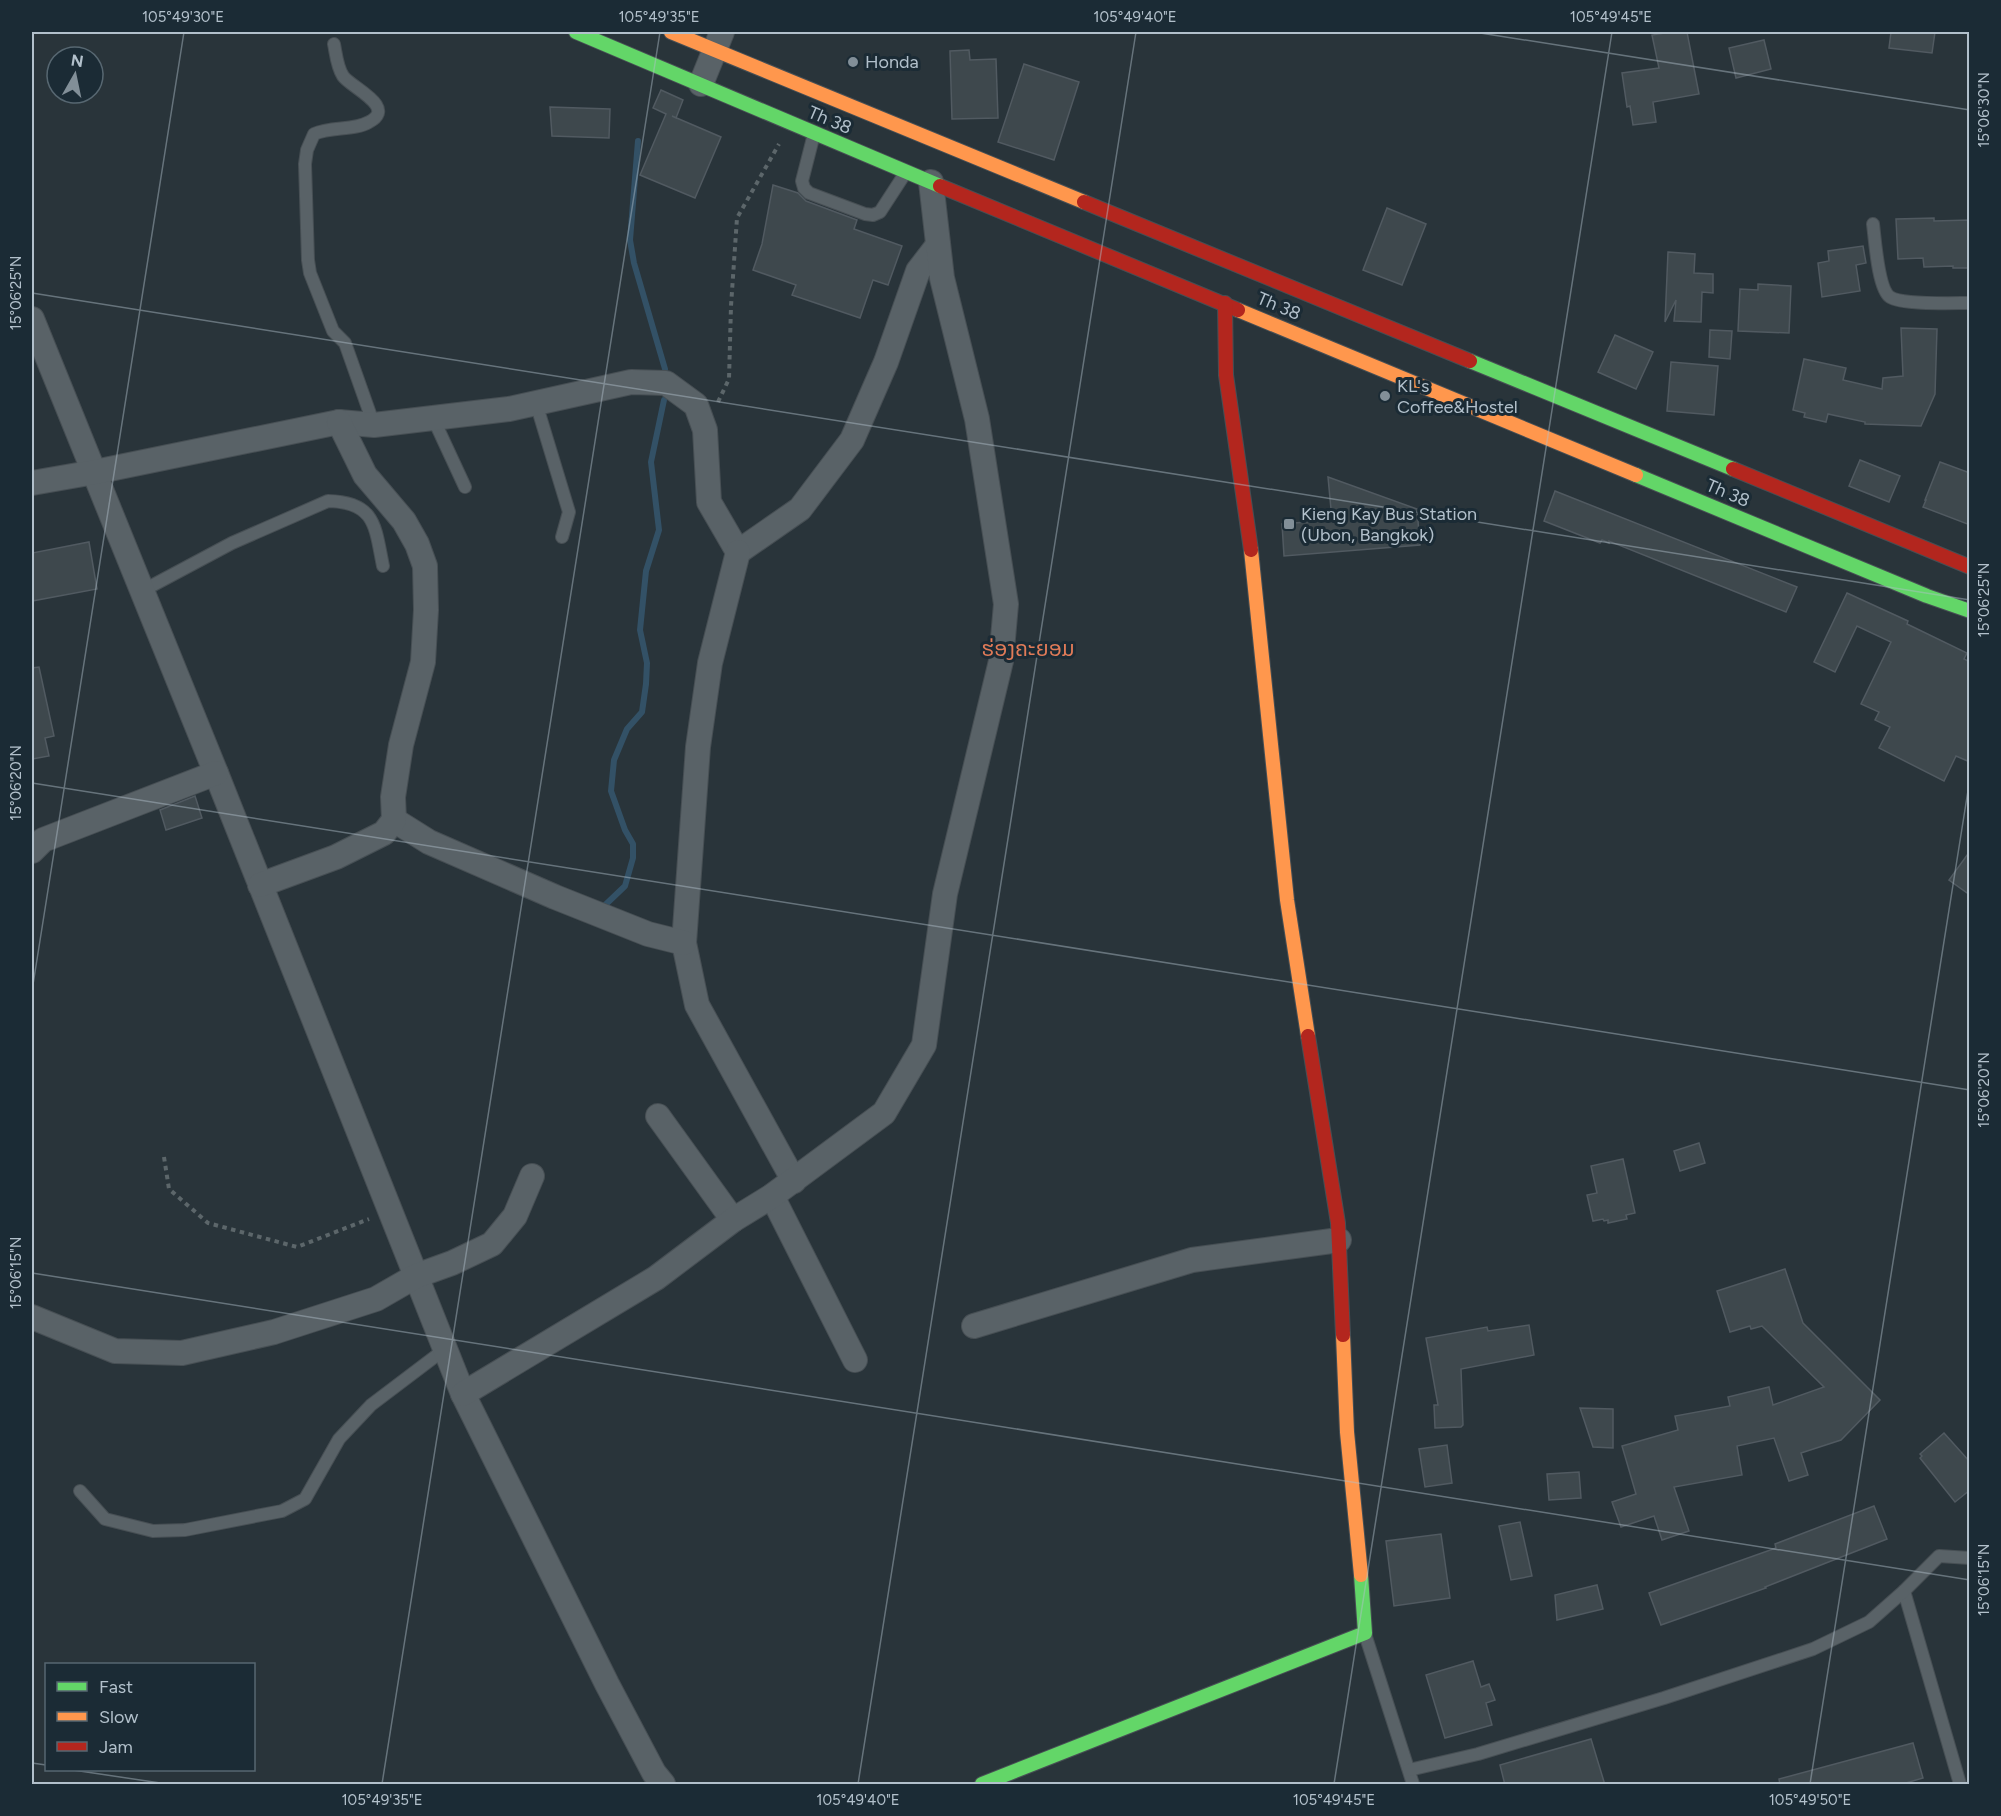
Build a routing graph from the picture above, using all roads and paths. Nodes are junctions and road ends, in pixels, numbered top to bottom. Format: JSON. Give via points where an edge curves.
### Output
{"nodes":[{"id":1,"x":576,"y":32,"type":"edge"},
{"id":2,"x":671,"y":32,"type":"edge"},
{"id":3,"x":718,"y":40,"type":"edge"},
{"id":4,"x":334,"y":44,"type":"dead end"},
{"id":5,"x":701,"y":84,"type":"junction"},
{"id":6,"x":791,"y":122,"type":"junction"},
{"id":7,"x":814,"y":132,"type":"junction"},
{"id":8,"x":906,"y":172,"type":"junction"},
{"id":9,"x":931,"y":182,"type":"junction"},
{"id":10,"x":1873,"y":224,"type":"dead end"},
{"id":11,"x":938,"y":245,"type":"junction"},
{"id":12,"x":1225,"y":303,"type":"junction"},
{"id":13,"x":1970,"y":303,"type":"edge"},
{"id":14,"x":32,"y":319,"type":"edge"},
{"id":15,"x":536,"y":403,"type":"junction"},
{"id":16,"x":433,"y":418,"type":"junction"},
{"id":17,"x":339,"y":422,"type":"junction"},
{"id":18,"x":374,"y":425,"type":"junction"},
{"id":19,"x":705,"y":430,"type":"junction"},
{"id":20,"x":94,"y":472,"type":"junction"},
{"id":21,"x":32,"y":483,"type":"edge"},
{"id":22,"x":465,"y":487,"type":"dead end"},
{"id":23,"x":562,"y":537,"type":"dead end"},
{"id":24,"x":738,"y":552,"type":"junction"},
{"id":25,"x":383,"y":566,"type":"dead end"},
{"id":26,"x":1970,"y":567,"type":"edge"},
{"id":27,"x":142,"y":591,"type":"junction"},
{"id":28,"x":1970,"y":611,"type":"edge"},
{"id":29,"x":216,"y":773,"type":"junction"},
{"id":30,"x":394,"y":820,"type":"junction"},
{"id":31,"x":32,"y":851,"type":"edge"},
{"id":32,"x":260,"y":885,"type":"junction"},
{"id":33,"x":684,"y":943,"type":"junction"},
{"id":34,"x":658,"y":1116,"type":"dead end"},
{"id":35,"x":164,"y":1157,"type":"dead end"},
{"id":36,"x":532,"y":1176,"type":"dead end"},
{"id":37,"x":794,"y":1181,"type":"junction"},
{"id":38,"x":772,"y":1196,"type":"junction"},
{"id":39,"x":390,"y":1211,"type":"junction"},
{"id":40,"x":733,"y":1220,"type":"junction"},
{"id":41,"x":1339,"y":1240,"type":"junction"},
{"id":42,"x":416,"y":1276,"type":"junction"},
{"id":43,"x":32,"y":1317,"type":"edge"},
{"id":44,"x":974,"y":1326,"type":"dead end"},
{"id":45,"x":445,"y":1349,"type":"junction"},
{"id":46,"x":855,"y":1360,"type":"dead end"},
{"id":47,"x":463,"y":1394,"type":"junction"},
{"id":48,"x":80,"y":1491,"type":"dead end"},
{"id":49,"x":1970,"y":1558,"type":"edge"},
{"id":50,"x":1904,"y":1591,"type":"junction"},
{"id":51,"x":1365,"y":1633,"type":"junction"},
{"id":52,"x":1409,"y":1770,"type":"junction"},
{"id":53,"x":663,"y":1785,"type":"edge"},
{"id":54,"x":982,"y":1785,"type":"edge"},
{"id":55,"x":1413,"y":1785,"type":"edge"},
{"id":56,"x":1960,"y":1785,"type":"edge"}],
"edges":[{"from":1,"to":5,"type":"street","name":"Th 38"},
{"from":2,"to":3,"type":"street","name":"Th 38"},
{"from":3,"to":5,"type":"street"},
{"from":3,"to":26,"type":"street","name":"Th 38"},
{"from":4,"to":18,"type":"lane","via":[[339,71],[372,99],[377,114],[363,125],[314,134],[305,164],[308,260],[333,331],[345,343]]},
{"from":5,"to":6,"type":"street","name":"Th 38"},
{"from":6,"to":7,"type":"street","name":"Th 38"},
{"from":6,"to":19,"type":"path","via":[[737,218],[729,379]]},
{"from":7,"to":8,"type":"street","name":"Th 38"},
{"from":7,"to":8,"type":"lane","via":[[802,181],[809,193],[873,215],[880,212]]},
{"from":8,"to":9,"type":"street","name":"Th 38"},
{"from":9,"to":11,"type":"street"},
{"from":9,"to":12,"type":"street","name":"Th 38"},
{"from":10,"to":13,"type":"lane","via":[[1883,286],[1889,296],[1901,301]]},
{"from":11,"to":24,"type":"street","via":[[918,271],[886,362],[852,440],[800,509]]},
{"from":11,"to":37,"type":"street","via":[[942,278],[977,419],[1006,604],[1001,661],[945,894],[924,1045],[884,1113]]},
{"from":12,"to":28,"type":"street","name":"Th 38"},
{"from":12,"to":41,"type":"street","via":[[1226,375],[1250,532],[1286,889]]},
{"from":14,"to":20,"type":"street"},
{"from":15,"to":16,"type":"street"},
{"from":15,"to":19,"type":"street","via":[[631,382],[666,383],[696,405]]},
{"from":15,"to":23,"type":"lane","via":[[569,512]]},
{"from":16,"to":18,"type":"street"},
{"from":16,"to":22,"type":"lane"},
{"from":17,"to":18,"type":"street"},
{"from":17,"to":20,"type":"street"},
{"from":17,"to":30,"type":"street","via":[[365,475],[404,521],[425,566],[423,662],[401,745],[393,797]]},
{"from":19,"to":24,"type":"street","via":[[709,502]]},
{"from":20,"to":21,"type":"street"},
{"from":20,"to":27,"type":"street"},
{"from":24,"to":33,"type":"street","via":[[710,663],[698,747]]},
{"from":25,"to":27,"type":"lane","via":[[374,523],[360,507],[328,501],[232,543]]},
{"from":27,"to":29,"type":"street"},
{"from":29,"to":31,"type":"street","via":[[43,840]]},
{"from":29,"to":32,"type":"street"},
{"from":30,"to":32,"type":"street","via":[[384,833],[336,857]]},
{"from":30,"to":33,"type":"street","via":[[429,842],[555,897],[648,934]]},
{"from":32,"to":39,"type":"street"},
{"from":33,"to":37,"type":"street","via":[[697,1005]]},
{"from":34,"to":40,"type":"street"},
{"from":35,"to":39,"type":"path","via":[[170,1189],[208,1223],[297,1247]]},
{"from":36,"to":42,"type":"street","via":[[514,1216],[492,1244]]},
{"from":37,"to":38,"type":"street"},
{"from":38,"to":40,"type":"street"},
{"from":38,"to":46,"type":"street"},
{"from":39,"to":42,"type":"street"},
{"from":40,"to":47,"type":"street","via":[[657,1278]]},
{"from":41,"to":44,"type":"street","via":[[1192,1260]]},
{"from":41,"to":51,"type":"street","via":[[1347,1431]]},
{"from":42,"to":43,"type":"street","via":[[353,1307],[274,1332],[182,1353],[115,1351]]},
{"from":42,"to":45,"type":"street"},
{"from":45,"to":47,"type":"street"},
{"from":45,"to":48,"type":"lane","via":[[371,1405],[339,1439],[305,1499],[282,1511],[185,1530],[153,1531],[105,1520]]},
{"from":47,"to":53,"type":"street","via":[[607,1684]]},
{"from":49,"to":50,"type":"lane","via":[[1939,1556]]},
{"from":50,"to":52,"type":"lane","via":[[1869,1622],[1813,1648],[1631,1708],[1478,1754]]},
{"from":50,"to":56,"type":"lane"},
{"from":51,"to":52,"type":"lane"},
{"from":51,"to":54,"type":"street"},
{"from":52,"to":55,"type":"lane"}]}
